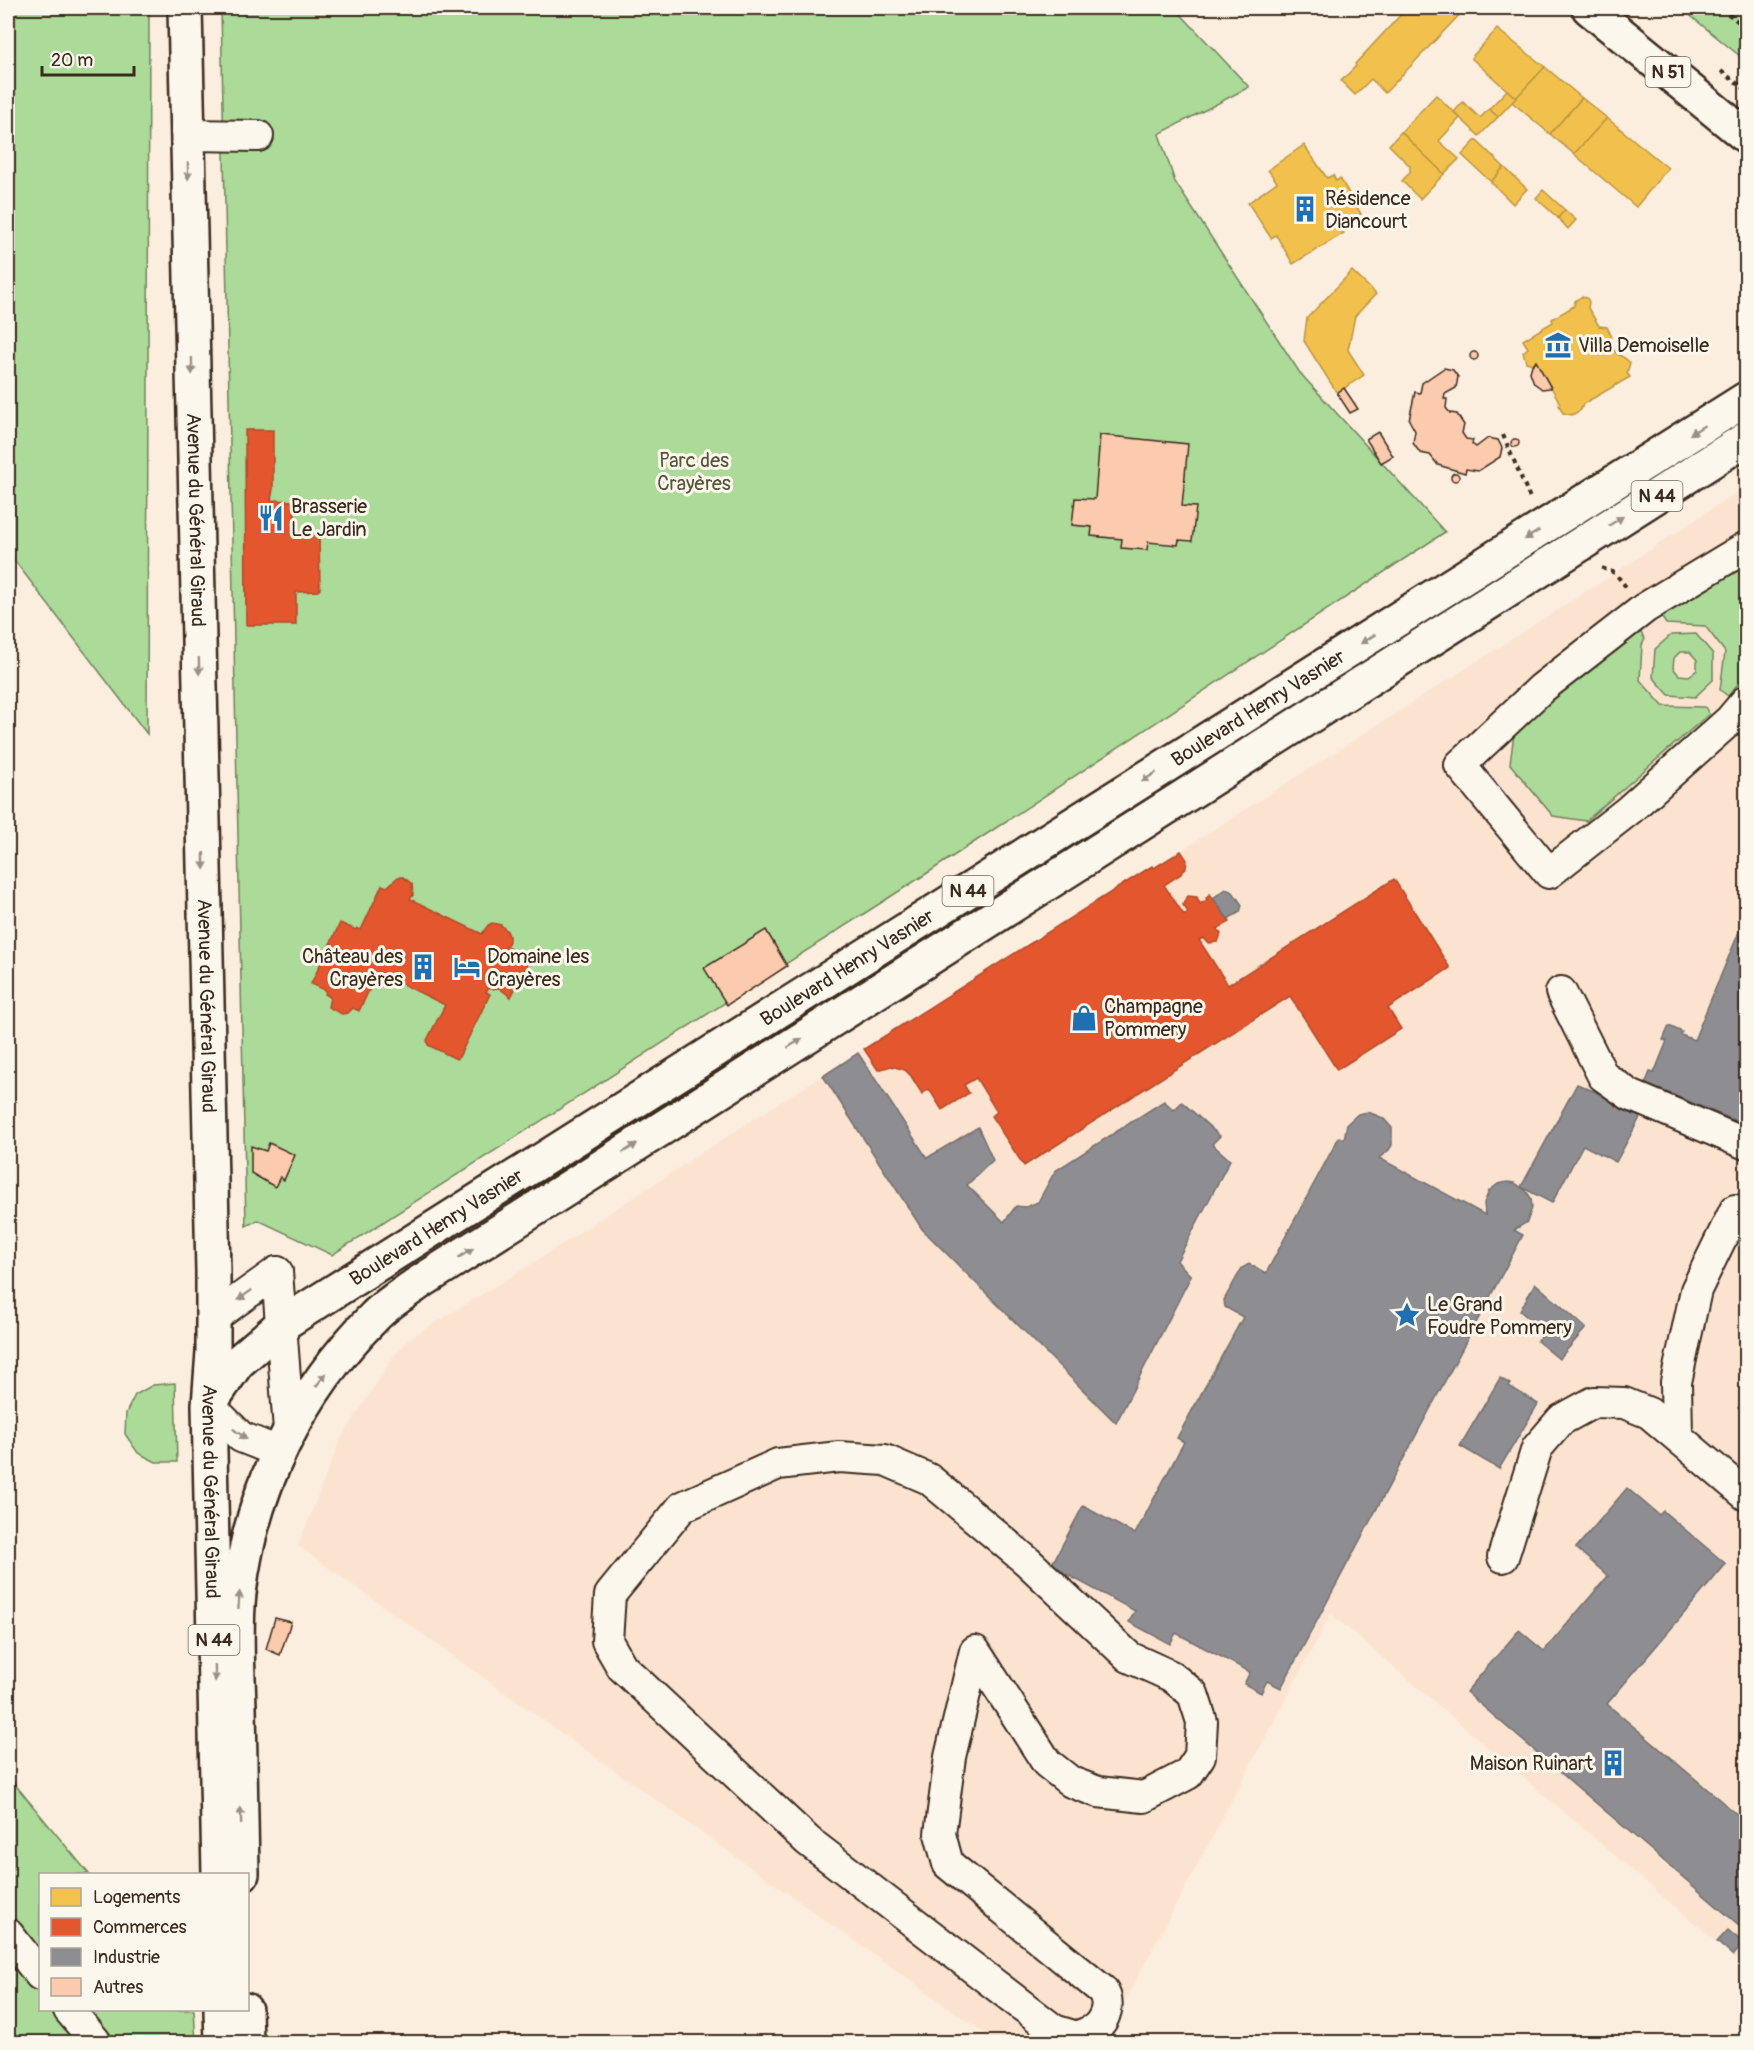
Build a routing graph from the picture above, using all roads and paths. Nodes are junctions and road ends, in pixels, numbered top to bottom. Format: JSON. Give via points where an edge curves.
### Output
{"nodes":[{"id":1,"x":185,"y":8,"type":"edge"},
{"id":2,"x":1589,"y":8,"type":"edge"},
{"id":3,"x":1721,"y":8,"type":"edge"},
{"id":4,"x":1746,"y":28,"type":"edge"},
{"id":5,"x":187,"y":135,"type":"junction"},
{"id":6,"x":258,"y":136,"type":"dead end"},
{"id":7,"x":1746,"y":136,"type":"edge"},
{"id":8,"x":1746,"y":399,"type":"edge"},
{"id":9,"x":1746,"y":439,"type":"edge"},
{"id":10,"x":1746,"y":547,"type":"edge"},
{"id":11,"x":1746,"y":701,"type":"edge"},
{"id":12,"x":1561,"y":992,"type":"dead end"},
{"id":13,"x":1746,"y":1144,"type":"edge"},
{"id":14,"x":1735,"y":1209,"type":"dead end"},
{"id":15,"x":213,"y":1318,"type":"junction"},
{"id":16,"x":281,"y":1325,"type":"junction"},
{"id":17,"x":209,"y":1405,"type":"junction"},
{"id":18,"x":1677,"y":1436,"type":"junction"},
{"id":19,"x":284,"y":1441,"type":"junction"},
{"id":20,"x":1746,"y":1495,"type":"edge"},
{"id":21,"x":1503,"y":1557,"type":"dead end"},
{"id":22,"x":975,"y":1651,"type":"joint"},
{"id":23,"x":219,"y":1873,"type":"edge"},
{"id":24,"x":242,"y":1873,"type":"edge"},
{"id":25,"x":8,"y":1934,"type":"edge"},
{"id":26,"x":39,"y":1974,"type":"edge"},
{"id":27,"x":70,"y":2011,"type":"edge"},
{"id":28,"x":221,"y":2011,"type":"edge"},
{"id":29,"x":245,"y":2011,"type":"edge"},
{"id":30,"x":96,"y":2043,"type":"edge"},
{"id":31,"x":222,"y":2043,"type":"edge"},
{"id":32,"x":246,"y":2043,"type":"edge"}],
"edges":[{"from":1,"to":5,"type":"main road","name":"Avenue du Général Giraud"},
{"from":2,"to":7,"type":"main road","number":"N 51"},
{"from":3,"to":4,"type":"path"},
{"from":5,"to":6,"type":"street"},
{"from":5,"to":15,"type":"main road","name":"Avenue du Général Giraud","one_way":true},
{"from":8,"to":16,"type":"main road","name":"Boulevard Henry Vasnier","number":"N 44","one_way":true},
{"from":19,"to":9,"type":"main road","name":"Boulevard Henry Vasnier","number":"N 44","one_way":true,"via":[[315,1387],[350,1344],[375,1315],[417,1284]]},
{"from":10,"to":11,"type":"street","via":[[1645,608],[1542,688],[1460,765],[1549,873],[1629,810]]},
{"from":12,"to":13,"type":"street","via":[[1603,1076],[1630,1095]]},
{"from":14,"to":18,"type":"street","via":[[1696,1290],[1676,1382]]},
{"from":16,"to":15,"type":"street","one_way":true,"via":[[277,1272]]},
{"from":15,"to":17,"type":"main road","name":"Avenue du Général Giraud"},
{"from":16,"to":17,"type":"main road","name":"Boulevard Henry Vasnier","number":"N 44","via":[[237,1364]]},
{"from":16,"to":19,"type":"street"},
{"from":17,"to":19,"type":"street","one_way":true,"via":[[241,1437]]},
{"from":17,"to":23,"type":"main road","name":"Avenue du Général Giraud","number":"N 44","one_way":true},
{"from":18,"to":20,"type":"street"},
{"from":18,"to":21,"type":"street","via":[[1649,1413],[1624,1403],[1594,1402],[1561,1420],[1537,1448]]},
{"from":24,"to":19,"type":"main road","name":"Avenue du Général Giraud","number":"N 44","one_way":true,"via":[[239,1594],[248,1541],[268,1475]]},
{"from":22,"to":22,"type":"street","via":[[1047,1763],[1071,1782],[1098,1792],[1144,1797],[1188,1774],[1200,1756],[1202,1722],[1193,1694],[1171,1676],[1129,1657],[1028,1562],[929,1479],[885,1460],[839,1457],[778,1464],[682,1507],[610,1595],[607,1641],[622,1667],[808,1841],[1054,2030],[1077,2037],[1095,2028],[1106,2013],[1107,1997],[948,1864],[942,1844],[950,1757]]},
{"from":25,"to":26,"type":"street"},
{"from":27,"to":30,"type":"street"},
{"from":28,"to":31,"type":"main road"},
{"from":29,"to":32,"type":"main road"}]}
